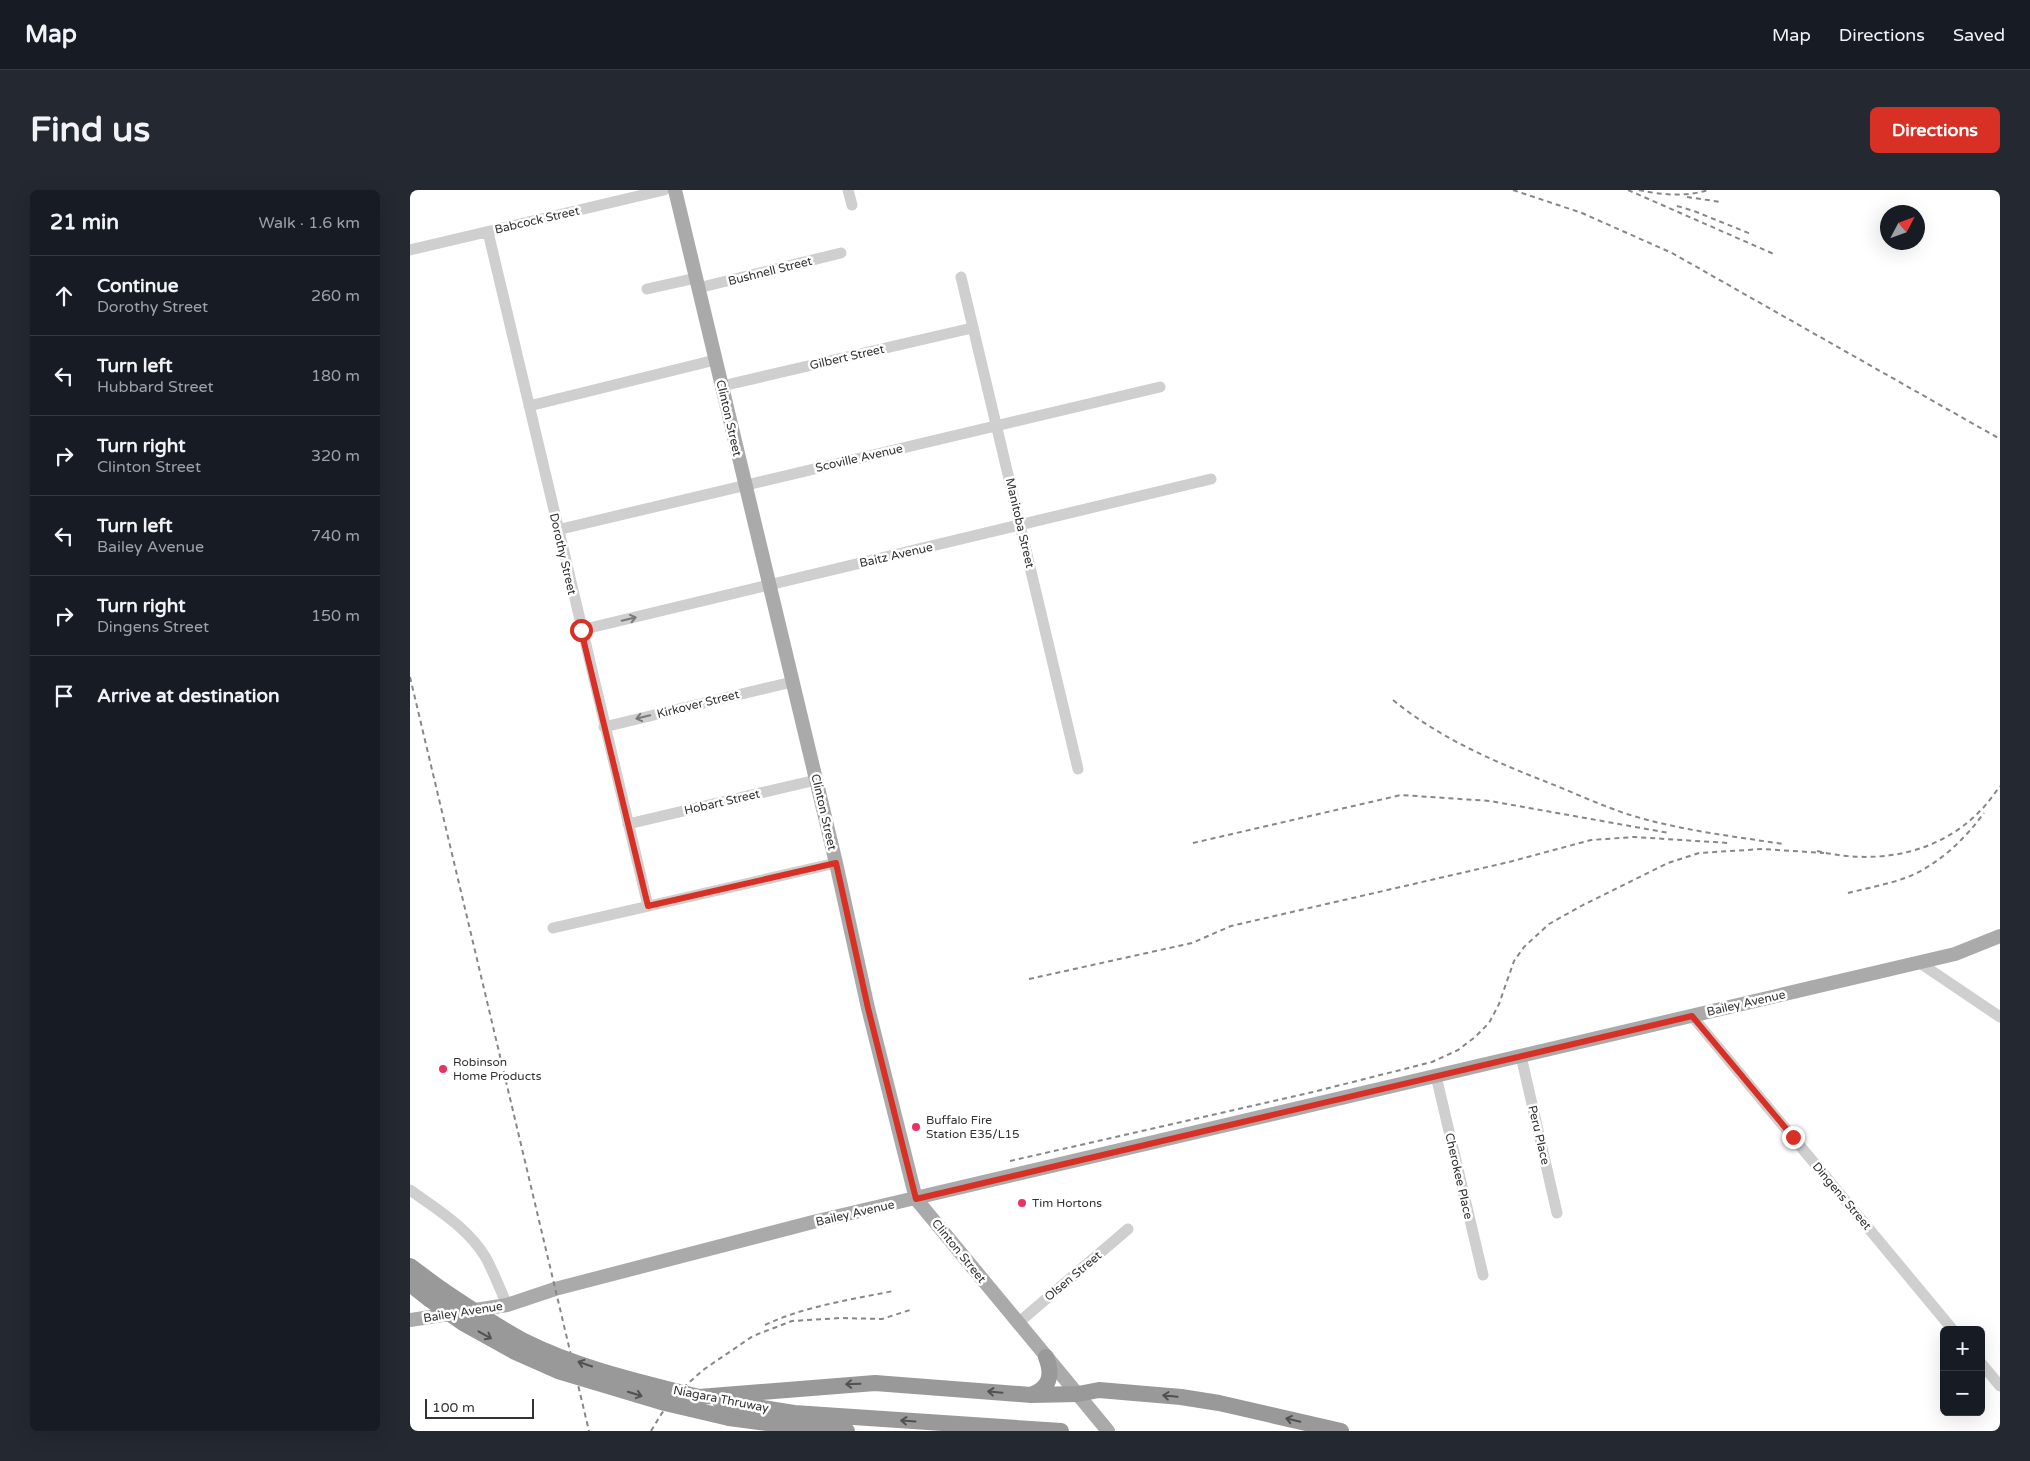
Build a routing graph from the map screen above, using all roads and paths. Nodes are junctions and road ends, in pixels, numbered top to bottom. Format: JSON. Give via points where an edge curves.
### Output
{"nodes":[{"id":1,"x":664,"y":190,"type":"edge"},
{"id":2,"x":675,"y":190,"type":"edge"},
{"id":3,"x":848,"y":190,"type":"edge"},
{"id":4,"x":852,"y":206,"type":"dead end"},
{"id":5,"x":488,"y":232,"type":"junction"},
{"id":6,"x":410,"y":250,"type":"edge"},
{"id":7,"x":841,"y":253,"type":"dead end"},
{"id":8,"x":960,"y":277,"type":"dead end"},
{"id":9,"x":697,"y":283,"type":"junction"},
{"id":10,"x":647,"y":289,"type":"dead end"},
{"id":11,"x":972,"y":328,"type":"junction"},
{"id":12,"x":715,"y":360,"type":"junction"},
{"id":13,"x":722,"y":386,"type":"junction"},
{"id":14,"x":1160,"y":387,"type":"dead end"},
{"id":15,"x":529,"y":406,"type":"junction"},
{"id":16,"x":997,"y":425,"type":"junction"},
{"id":17,"x":1211,"y":479,"type":"dead end"},
{"id":18,"x":745,"y":485,"type":"junction"},
{"id":19,"x":1021,"y":525,"type":"junction"},
{"id":20,"x":557,"y":530,"type":"junction"},
{"id":21,"x":769,"y":585,"type":"junction"},
{"id":22,"x":581,"y":630,"type":"junction"},
{"id":23,"x":792,"y":682,"type":"junction"},
{"id":24,"x":604,"y":727,"type":"junction"},
{"id":25,"x":1078,"y":769,"type":"dead end"},
{"id":26,"x":816,"y":780,"type":"junction"},
{"id":27,"x":628,"y":824,"type":"junction"},
{"id":28,"x":836,"y":863,"type":"junction"},
{"id":29,"x":648,"y":906,"type":"junction"},
{"id":30,"x":553,"y":928,"type":"dead end"},
{"id":31,"x":2000,"y":936,"type":"edge"},
{"id":32,"x":1920,"y":963,"type":"junction"},
{"id":33,"x":1692,"y":1016,"type":"junction"},
{"id":34,"x":2000,"y":1017,"type":"edge"},
{"id":35,"x":1521,"y":1056,"type":"junction"},
{"id":36,"x":1436,"y":1076,"type":"junction"},
{"id":37,"x":410,"y":1190,"type":"edge"},
{"id":38,"x":916,"y":1199,"type":"junction"},
{"id":39,"x":1557,"y":1213,"type":"dead end"},
{"id":40,"x":1128,"y":1229,"type":"dead end"},
{"id":41,"x":410,"y":1266,"type":"edge"},
{"id":42,"x":1483,"y":1275,"type":"dead end"},
{"id":43,"x":410,"y":1284,"type":"edge"},
{"id":44,"x":435,"y":1294,"type":"junction"},
{"id":45,"x":507,"y":1305,"type":"junction"},
{"id":46,"x":410,"y":1320,"type":"edge"},
{"id":47,"x":1018,"y":1323,"type":"junction"},
{"id":48,"x":1950,"y":1326,"type":"edge"},
{"id":49,"x":1046,"y":1357,"type":"junction"},
{"id":50,"x":1985,"y":1368,"type":"edge"},
{"id":51,"x":2000,"y":1386,"type":"edge"},
{"id":52,"x":1078,"y":1394,"type":"junction"},
{"id":53,"x":1031,"y":1395,"type":"junction"},
{"id":54,"x":738,"y":1405,"type":"junction"},
{"id":55,"x":847,"y":1431,"type":"edge"},
{"id":56,"x":1061,"y":1431,"type":"edge"},
{"id":57,"x":1108,"y":1431,"type":"edge"},
{"id":58,"x":1341,"y":1431,"type":"edge"}],
"edges":[{"from":1,"to":5,"type":"street","name":"Babcock Street"},
{"from":2,"to":9,"type":"main road","name":"Clinton Street"},
{"from":3,"to":4,"type":"street"},
{"from":5,"to":6,"type":"street","name":"Babcock Street"},
{"from":5,"to":15,"type":"street","name":"Dorothy Street"},
{"from":7,"to":9,"type":"street","name":"Bushnell Street"},
{"from":8,"to":11,"type":"street","name":"Manitoba Street"},
{"from":9,"to":10,"type":"street","name":"Bushnell Street"},
{"from":9,"to":12,"type":"main road","name":"Clinton Street"},
{"from":11,"to":13,"type":"street","name":"Gilbert Street"},
{"from":11,"to":16,"type":"street","name":"Manitoba Street"},
{"from":12,"to":13,"type":"main road","name":"Clinton Street"},
{"from":12,"to":15,"type":"street"},
{"from":13,"to":18,"type":"main road","name":"Clinton Street"},
{"from":14,"to":16,"type":"street","name":"Scoville Avenue"},
{"from":15,"to":20,"type":"street","name":"Dorothy Street"},
{"from":16,"to":18,"type":"street","name":"Scoville Avenue"},
{"from":16,"to":19,"type":"street","name":"Manitoba Street"},
{"from":17,"to":19,"type":"street","name":"Baitz Avenue"},
{"from":18,"to":20,"type":"street","name":"Scoville Avenue"},
{"from":18,"to":21,"type":"main road","name":"Clinton Street"},
{"from":19,"to":21,"type":"street","name":"Baitz Avenue"},
{"from":19,"to":25,"type":"street","name":"Manitoba Street"},
{"from":20,"to":22,"type":"street","name":"Dorothy Street"},
{"from":22,"to":21,"type":"street","name":"Baitz Avenue","one_way":true},
{"from":21,"to":23,"type":"main road","name":"Clinton Street"},
{"from":22,"to":24,"type":"street","name":"Dorothy Street"},
{"from":23,"to":24,"type":"street","name":"Kirkover Street","one_way":true},
{"from":23,"to":26,"type":"main road","name":"Clinton Street"},
{"from":24,"to":27,"type":"street","name":"Dorothy Street"},
{"from":26,"to":27,"type":"street","name":"Hobart Street"},
{"from":26,"to":28,"type":"main road","name":"Clinton Street"},
{"from":27,"to":29,"type":"street","name":"Dorothy Street"},
{"from":28,"to":29,"type":"street"},
{"from":28,"to":38,"type":"main road","name":"Clinton Street"},
{"from":29,"to":30,"type":"street"},
{"from":31,"to":32,"type":"main road","name":"Bailey Avenue","via":[[1955,954]]},
{"from":32,"to":33,"type":"main road","name":"Bailey Avenue"},
{"from":32,"to":34,"type":"street"},
{"from":33,"to":35,"type":"main road","name":"Bailey Avenue"},
{"from":33,"to":48,"type":"street","name":"Dingens Street"},
{"from":35,"to":36,"type":"main road","name":"Bailey Avenue"},
{"from":35,"to":39,"type":"street","name":"Peru Place"},
{"from":36,"to":38,"type":"main road","name":"Bailey Avenue"},
{"from":36,"to":42,"type":"street","name":"Cherokee Place"},
{"from":37,"to":45,"type":"street","via":[[472,1239],[486,1258]]},
{"from":38,"to":45,"type":"main road","name":"Bailey Avenue","via":[[555,1288]]},
{"from":38,"to":47,"type":"main road","name":"Clinton Street"},
{"from":40,"to":47,"type":"street","name":"Olsen Street"},
{"from":41,"to":44,"type":"highway","name":"Niagara Thruway"},
{"from":43,"to":44,"type":"highway","name":"Niagara Thruway"},
{"from":54,"to":44,"type":"highway","name":"Niagara Thruway","one_way":true,"bridge":true,"via":[[610,1373],[523,1340]]},
{"from":44,"to":54,"type":"highway","name":"Niagara Thruway","one_way":true,"bridge":true,"via":[[463,1323],[558,1371],[665,1404]]},
{"from":45,"to":46,"type":"main road","name":"Bailey Avenue"},
{"from":47,"to":49,"type":"main road","name":"Clinton Street"},
{"from":49,"to":52,"type":"main road","name":"Clinton Street"},
{"from":49,"to":53,"type":"highway","via":[[1051,1375],[1047,1386]]},
{"from":50,"to":51,"type":"street"},
{"from":52,"to":53,"type":"highway"},
{"from":52,"to":57,"type":"main road","name":"Clinton Street"},
{"from":58,"to":52,"type":"highway","one_way":true,"via":[[1181,1397],[1099,1390]]},
{"from":53,"to":54,"type":"highway","one_way":true,"via":[[875,1383],[842,1384]]},
{"from":54,"to":55,"type":"highway","name":"Niagara Thruway","via":[[805,1428]]},
{"from":56,"to":54,"type":"highway","name":"Niagara Thruway","one_way":true,"via":[[794,1413]]}]}
